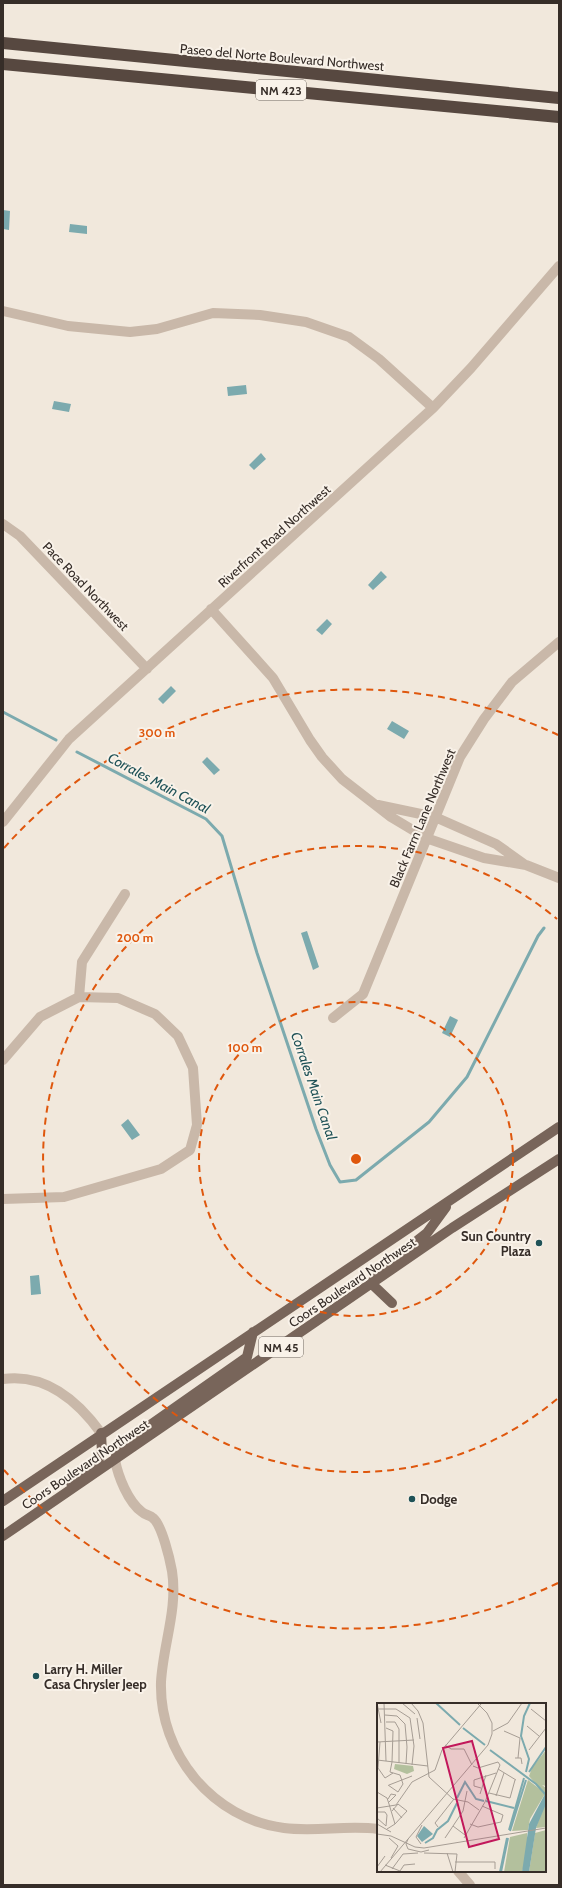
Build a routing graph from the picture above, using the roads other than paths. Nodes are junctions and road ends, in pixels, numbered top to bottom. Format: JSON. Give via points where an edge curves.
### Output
{"nodes":[{"id":1,"x":3,"y":44,"type":"edge"},
{"id":2,"x":3,"y":64,"type":"edge"},
{"id":3,"x":559,"y":98,"type":"edge"},
{"id":4,"x":559,"y":117,"type":"edge"},
{"id":5,"x":559,"y":266,"type":"edge"},
{"id":6,"x":3,"y":311,"type":"edge"},
{"id":7,"x":433,"y":408,"type":"junction"},
{"id":8,"x":3,"y":524,"type":"edge"},
{"id":9,"x":211,"y":609,"type":"junction"},
{"id":10,"x":559,"y":642,"type":"edge"},
{"id":11,"x":147,"y":669,"type":"junction"},
{"id":12,"x":376,"y":805,"type":"junction"},
{"id":13,"x":435,"y":817,"type":"junction"},
{"id":14,"x":3,"y":822,"type":"edge"},
{"id":15,"x":426,"y":838,"type":"junction"},
{"id":16,"x":526,"y":865,"type":"junction"},
{"id":17,"x":559,"y":878,"type":"edge"},
{"id":18,"x":125,"y":894,"type":"dead end"},
{"id":19,"x":79,"y":997,"type":"junction"},
{"id":20,"x":332,"y":1018,"type":"dead end"},
{"id":21,"x":3,"y":1060,"type":"edge"},
{"id":22,"x":559,"y":1127,"type":"edge"},
{"id":23,"x":559,"y":1159,"type":"edge"},
{"id":24,"x":3,"y":1199,"type":"edge"},
{"id":25,"x":450,"y":1201,"type":"junction"},
{"id":26,"x":372,"y":1284,"type":"junction"},
{"id":27,"x":392,"y":1303,"type":"dead end"},
{"id":28,"x":253,"y":1332,"type":"junction"},
{"id":29,"x":3,"y":1379,"type":"edge"},
{"id":30,"x":101,"y":1433,"type":"junction"},
{"id":31,"x":115,"y":1460,"type":"junction"},
{"id":32,"x":3,"y":1501,"type":"edge"},
{"id":33,"x":3,"y":1529,"type":"edge"},
{"id":34,"x":3,"y":1536,"type":"edge"},
{"id":35,"x":377,"y":1829,"type":"edge"},
{"id":36,"x":459,"y":1872,"type":"edge"},
{"id":37,"x":470,"y":1885,"type":"edge"}],
"edges":[{"from":1,"to":3,"type":"highway","name":"Paseo del Norte Boulevard Northwest","number":"NM 423"},
{"from":2,"to":4,"type":"highway","number":"NM 423"},
{"from":5,"to":7,"type":"street","name":"Riverfront Road Northwest"},
{"from":6,"to":7,"type":"street","via":[[68,326],[130,332],[157,329],[213,313],[260,315],[306,322],[350,336]]},
{"from":7,"to":9,"type":"street","name":"Riverfront Road Northwest"},
{"from":8,"to":11,"type":"street","name":"Pace Road Northwest","via":[[20,536]]},
{"from":9,"to":11,"type":"street","name":"Riverfront Road Northwest"},
{"from":9,"to":12,"type":"street","via":[[273,678],[322,757],[342,779]]},
{"from":10,"to":13,"type":"street","name":"Black Farm Lane Northwest","via":[[512,682],[484,719],[460,757]]},
{"from":11,"to":14,"type":"street","name":"Riverfront Road Northwest","via":[[69,739]]},
{"from":12,"to":13,"type":"street"},
{"from":12,"to":15,"type":"street","via":[[404,826]]},
{"from":13,"to":15,"type":"street","name":"Black Farm Lane Northwest"},
{"from":13,"to":16,"type":"street","via":[[496,844]]},
{"from":15,"to":16,"type":"street","via":[[484,858]]},
{"from":15,"to":20,"type":"street","name":"Black Farm Lane Northwest","via":[[363,994]]},
{"from":16,"to":17,"type":"street"},
{"from":18,"to":19,"type":"street","via":[[82,962]]},
{"from":19,"to":21,"type":"street","via":[[40,1017]]},
{"from":19,"to":24,"type":"street","via":[[118,998],[155,1014],[178,1036],[194,1068],[197,1125],[190,1150],[161,1169],[64,1197]]},
{"from":22,"to":25,"type":"main road","name":"Coors Boulevard Northwest","number":"NM 45"},
{"from":23,"to":26,"type":"main road","name":"Coors Boulevard Northwest","number":"NM 45","via":[[452,1228]]},
{"from":25,"to":26,"type":"main road","via":[[427,1233],[376,1273]]},
{"from":25,"to":28,"type":"main road","name":"Coors Boulevard Northwest","number":"NM 45"},
{"from":26,"to":27,"type":"main road"},
{"from":26,"to":31,"type":"main road","name":"Coors Boulevard Northwest","number":"NM 45"},
{"from":28,"to":30,"type":"main road","name":"Coors Boulevard Northwest","number":"NM 45"},
{"from":28,"to":31,"type":"main road","via":[[247,1357],[133,1437],[119,1448]]},
{"from":29,"to":30,"type":"street","via":[[27,1380],[57,1390],[81,1407]]},
{"from":30,"to":32,"type":"main road","name":"Coors Boulevard Northwest","number":"NM 45"},
{"from":30,"to":33,"type":"main road","via":[[102,1453],[96,1464]]},
{"from":31,"to":34,"type":"main road","name":"Coors Boulevard Northwest","number":"NM 45"},
{"from":31,"to":35,"type":"street","via":[[125,1489],[139,1510],[153,1518],[166,1546],[174,1585],[162,1668],[162,1706],[171,1740],[188,1770],[204,1790],[219,1803],[261,1823],[296,1829]]},
{"from":36,"to":37,"type":"street"}]}
